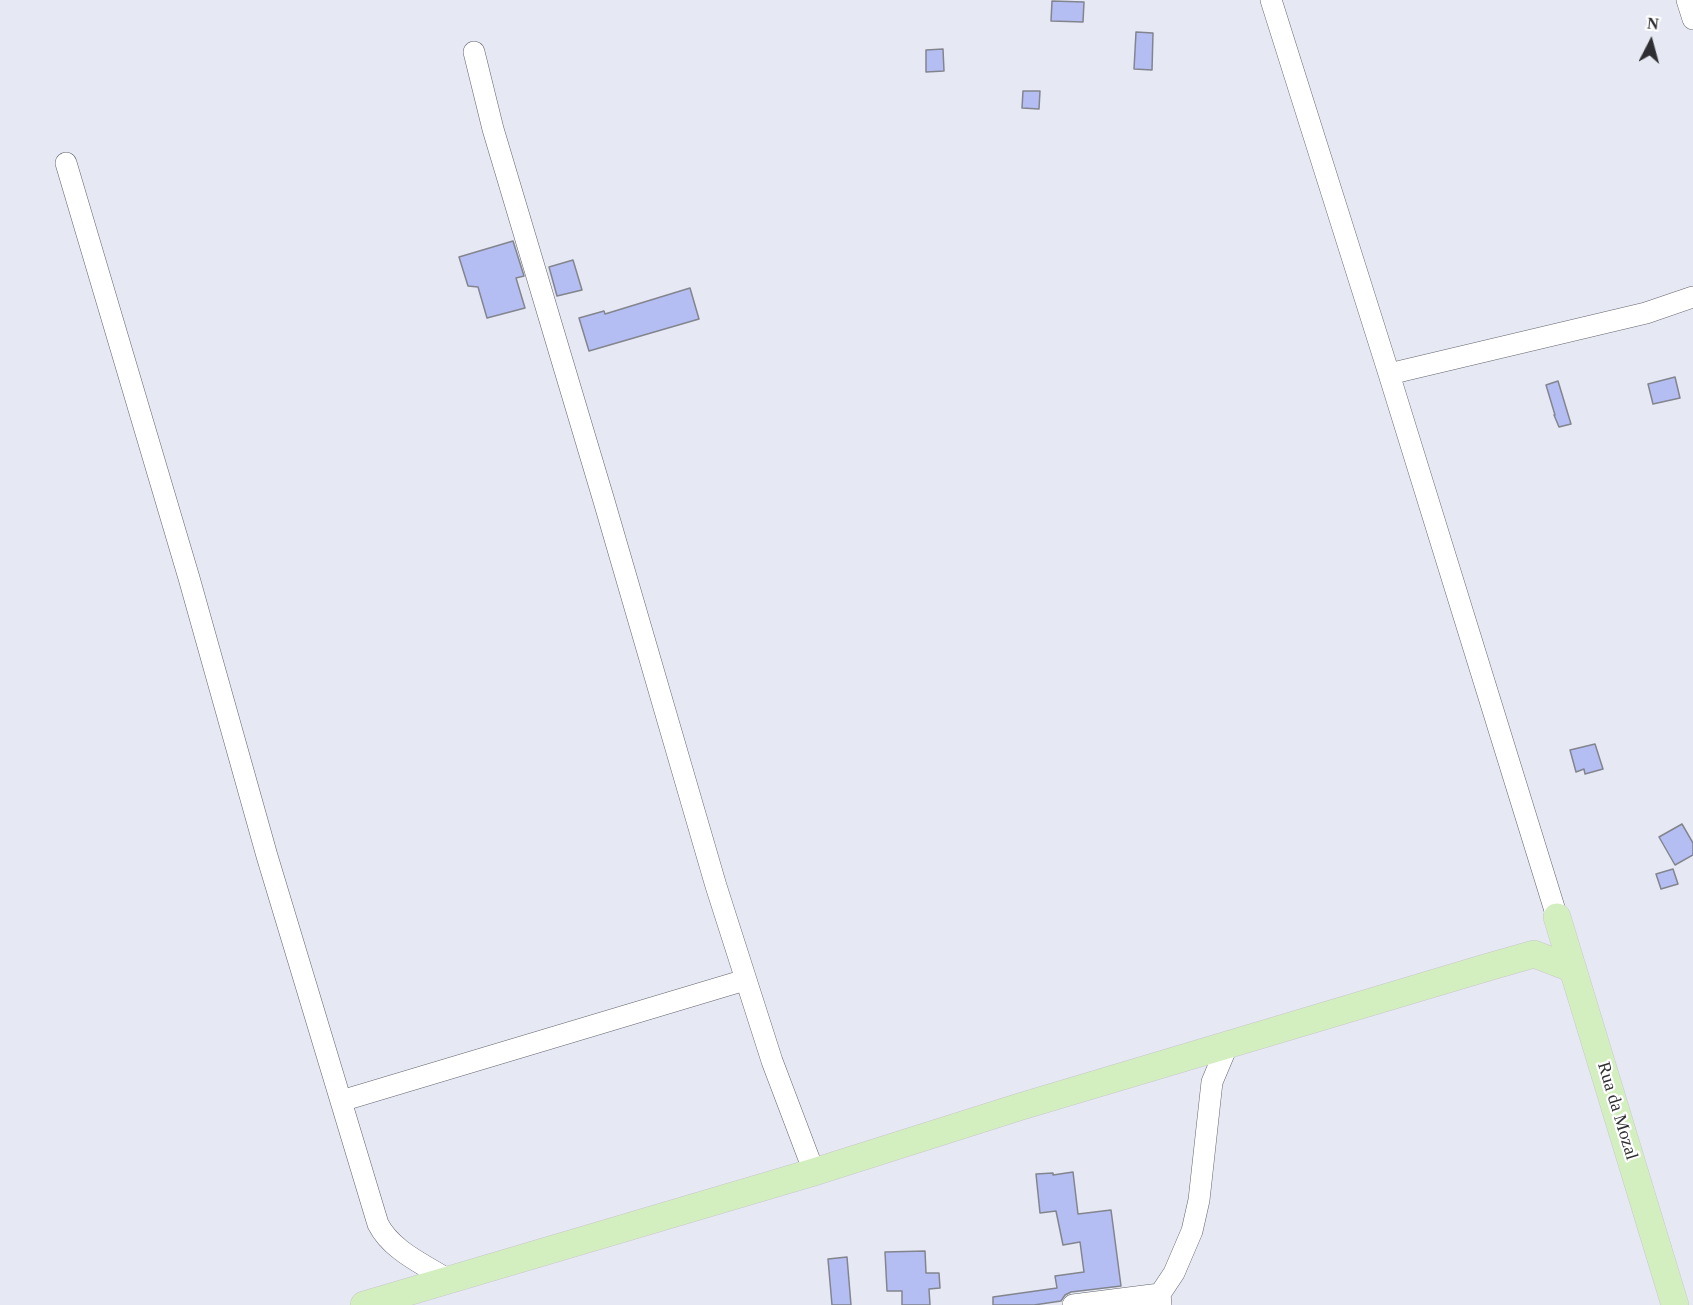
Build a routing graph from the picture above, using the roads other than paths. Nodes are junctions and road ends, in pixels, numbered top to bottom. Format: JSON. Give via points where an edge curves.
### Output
{"nodes":[{"id":1,"x":1271,"y":0,"type":"edge"},
{"id":2,"x":1687,"y":0,"type":"edge"},
{"id":3,"x":1693,"y":19,"type":"edge"},
{"id":4,"x":474,"y":52,"type":"dead end"},
{"id":5,"x":66,"y":163,"type":"dead end"},
{"id":6,"x":1693,"y":297,"type":"edge"},
{"id":7,"x":1389,"y":374,"type":"junction"},
{"id":8,"x":1557,"y":917,"type":"junction"},
{"id":9,"x":1534,"y":954,"type":"junction"},
{"id":10,"x":1573,"y":969,"type":"junction"},
{"id":11,"x":745,"y":980,"type":"junction"},
{"id":12,"x":1228,"y":1044,"type":"junction"},
{"id":13,"x":341,"y":1101,"type":"junction"},
{"id":14,"x":814,"y":1172,"type":"junction"},
{"id":15,"x":447,"y":1279,"type":"junction"},
{"id":16,"x":1161,"y":1300,"type":"edge"},
{"id":17,"x":364,"y":1305,"type":"edge"},
{"id":18,"x":1073,"y":1305,"type":"edge"},
{"id":19,"x":1675,"y":1305,"type":"edge"}],
"edges":[{"from":1,"to":7,"type":"street"},
{"from":2,"to":3,"type":"street"},
{"from":4,"to":11,"type":"street"},
{"from":5,"to":13,"type":"street"},
{"from":6,"to":7,"type":"street","via":[[1646,313]]},
{"from":7,"to":8,"type":"street"},
{"from":8,"to":9,"type":"main road"},
{"from":8,"to":10,"type":"main road","name":"Rua da Mozal"},
{"from":9,"to":10,"type":"main road"},
{"from":9,"to":12,"type":"main road"},
{"from":10,"to":19,"type":"main road","name":"Rua da Mozal"},
{"from":11,"to":13,"type":"street"},
{"from":11,"to":14,"type":"street"},
{"from":12,"to":14,"type":"main road"},
{"from":12,"to":16,"type":"street","via":[[1212,1082],[1192,1231]]},
{"from":13,"to":15,"type":"street","via":[[383,1235]]},
{"from":14,"to":15,"type":"main road"},
{"from":15,"to":17,"type":"main road"},
{"from":16,"to":18,"type":"street"}]}
